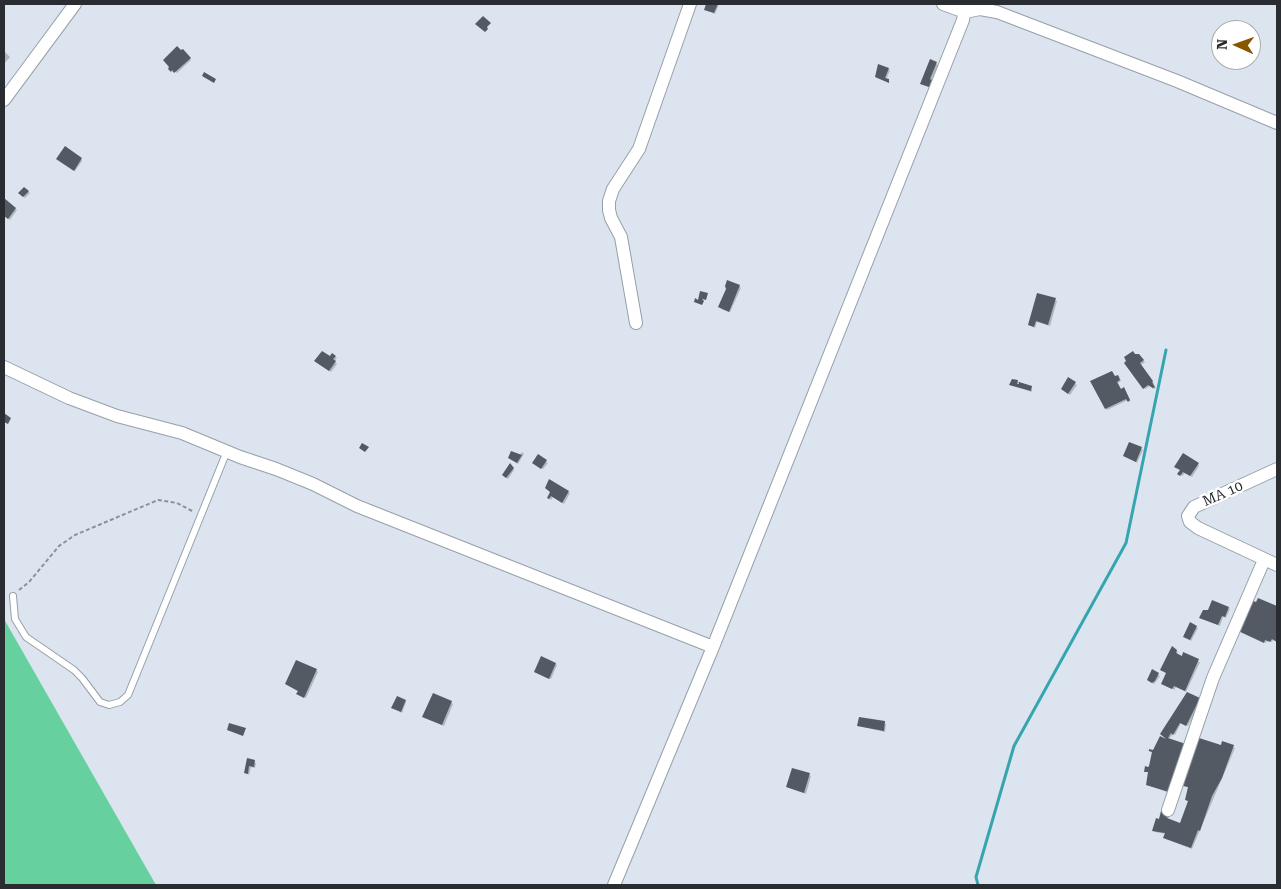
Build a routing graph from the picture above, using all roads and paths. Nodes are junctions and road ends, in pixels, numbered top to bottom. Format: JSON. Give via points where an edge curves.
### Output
{"nodes":[{"id":1,"x":75,"y":4,"type":"edge"},
{"id":2,"x":690,"y":4,"type":"edge"},
{"id":3,"x":944,"y":4,"type":"edge"},
{"id":4,"x":966,"y":8,"type":"edge"},
{"id":5,"x":4,"y":100,"type":"edge"},
{"id":6,"x":1277,"y":123,"type":"edge"},
{"id":7,"x":636,"y":323,"type":"dead end"},
{"id":8,"x":4,"y":367,"type":"edge"},
{"id":9,"x":227,"y":451,"type":"junction"},
{"id":10,"x":1277,"y":470,"type":"edge"},
{"id":11,"x":201,"y":515,"type":"junction"},
{"id":12,"x":1264,"y":560,"type":"junction"},
{"id":13,"x":1277,"y":565,"type":"edge"},
{"id":14,"x":13,"y":596,"type":"joint"},
{"id":15,"x":713,"y":648,"type":"junction"},
{"id":16,"x":1168,"y":810,"type":"dead end"},
{"id":17,"x":614,"y":885,"type":"edge"}],
"edges":[{"from":1,"to":5,"type":"street"},
{"from":2,"to":7,"type":"street","via":[[639,149],[613,189],[609,201],[611,218],[621,238]]},
{"from":3,"to":4,"type":"street"},
{"from":4,"to":6,"type":"street","via":[[997,12]]},
{"from":4,"to":15,"type":"street"},
{"from":8,"to":9,"type":"street","via":[[69,398],[117,416],[182,433]]},
{"from":9,"to":11,"type":"lane"},
{"from":9,"to":15,"type":"street"},
{"from":10,"to":12,"type":"street","name":"MA 10","via":[[1194,507],[1189,513],[1189,519],[1198,528]]},
{"from":11,"to":14,"type":"path","via":[[177,503],[158,500],[75,535],[59,546]]},
{"from":11,"to":14,"type":"lane","via":[[128,695],[120,702],[110,705],[100,702],[74,670],[26,637],[15,619]]},
{"from":12,"to":13,"type":"street"},
{"from":12,"to":16,"type":"street","via":[[1214,678]]},
{"from":15,"to":17,"type":"street"}]}
